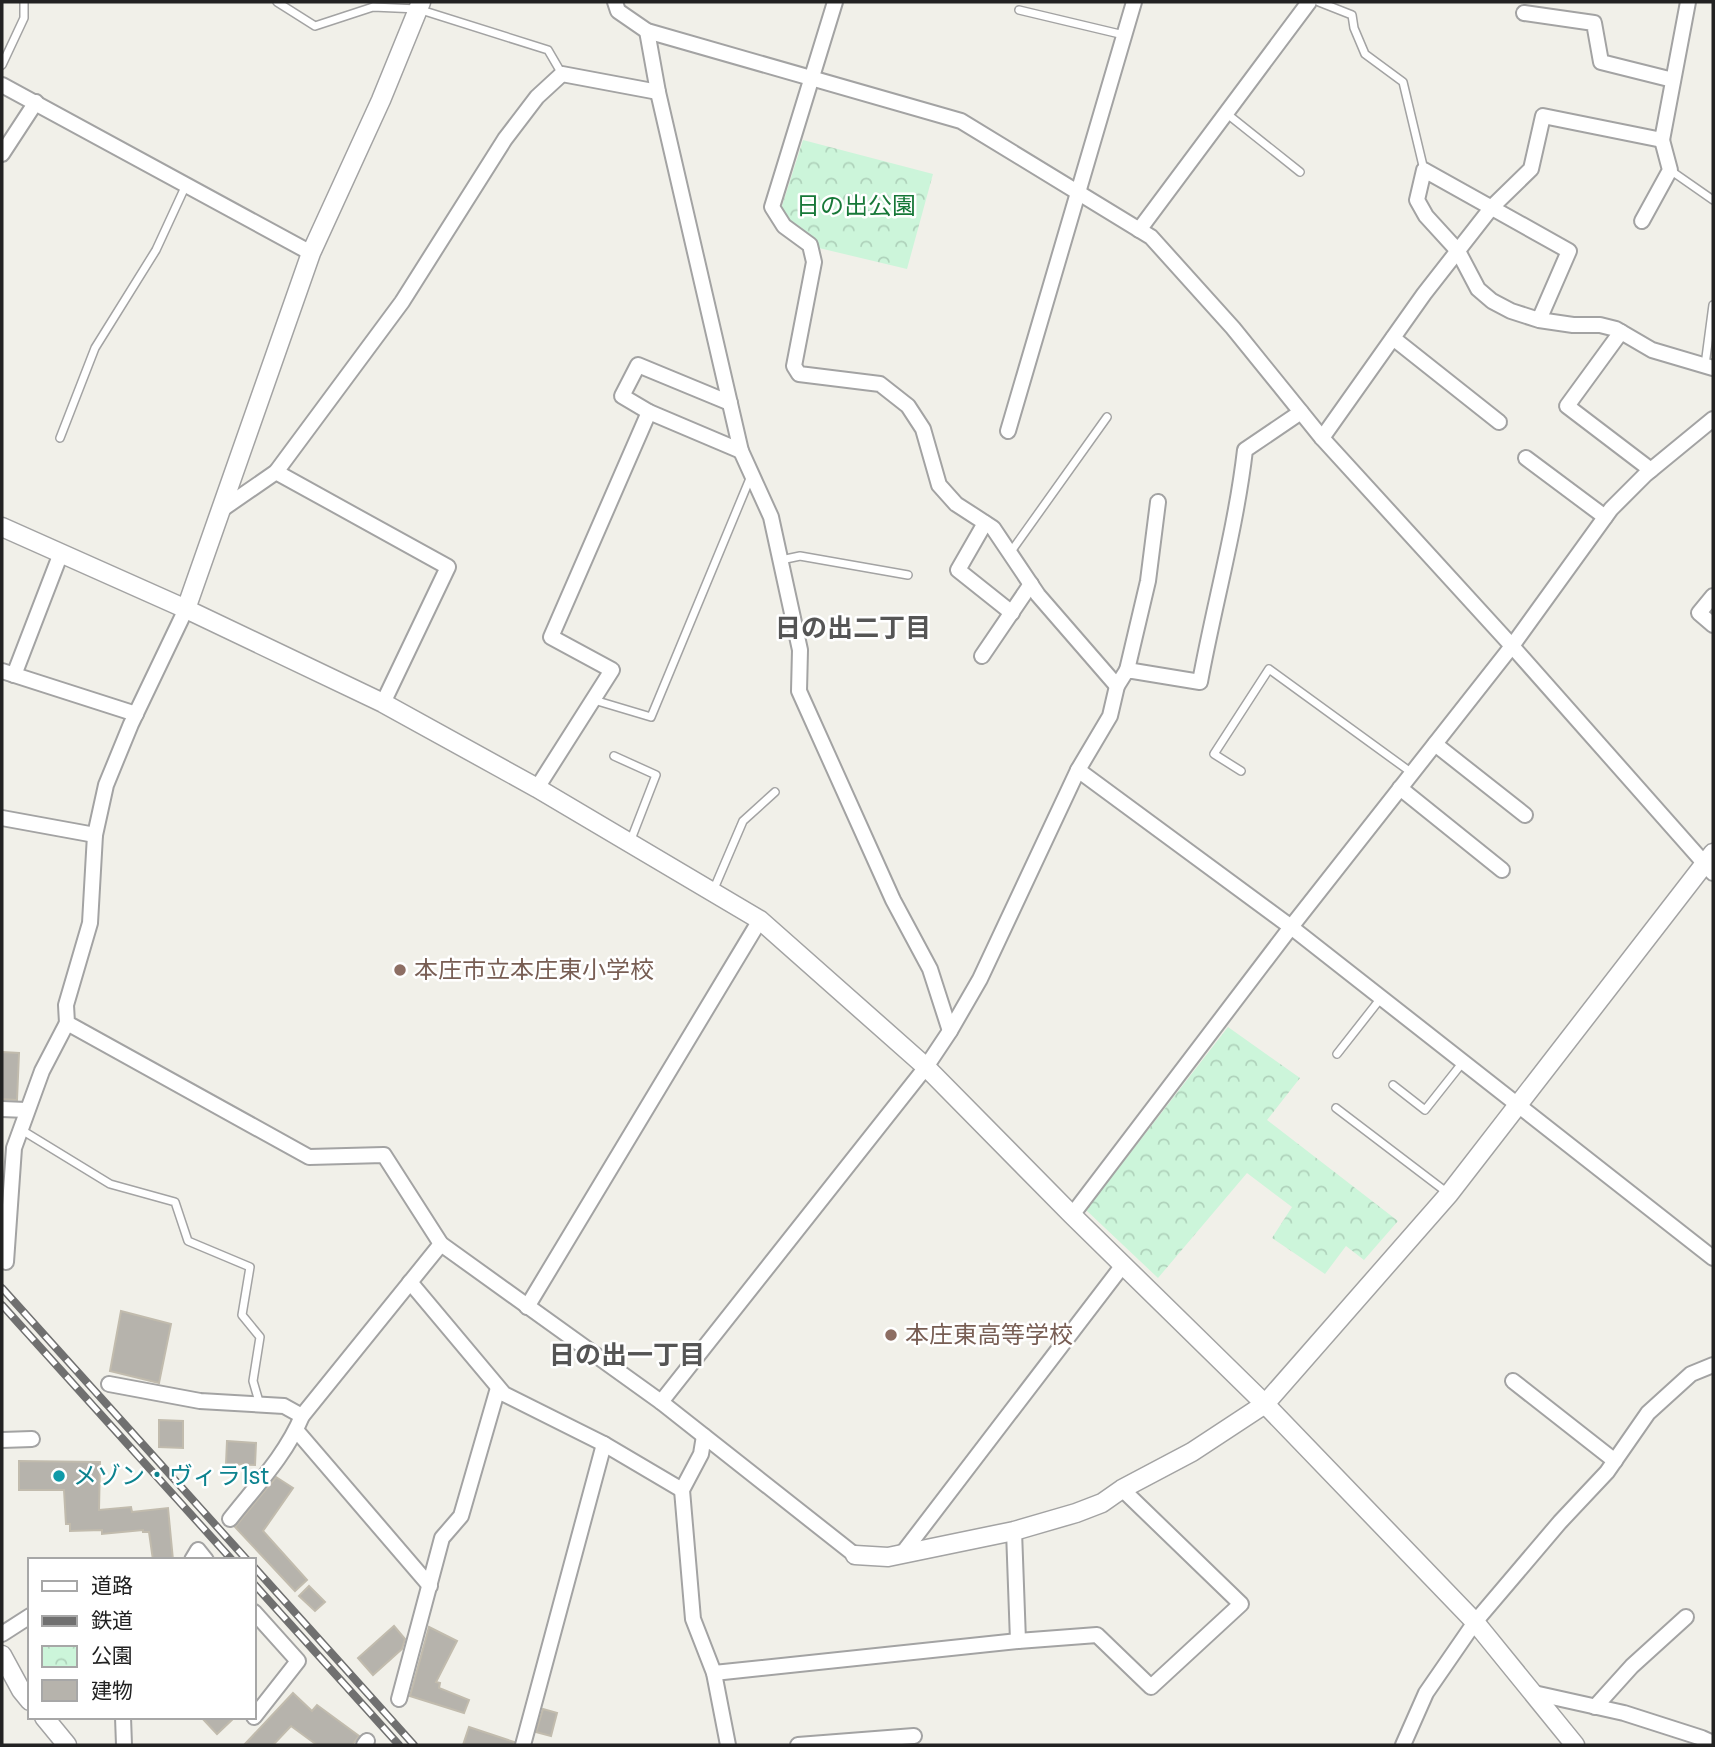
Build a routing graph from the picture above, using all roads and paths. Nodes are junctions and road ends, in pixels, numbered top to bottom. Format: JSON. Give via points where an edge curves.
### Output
{"nodes":[{"id":1,"x":23,"y":2,"type":"edge"},
{"id":2,"x":277,"y":2,"type":"edge"},
{"id":3,"x":615,"y":2,"type":"edge"},
{"id":4,"x":835,"y":2,"type":"edge"},
{"id":5,"x":1134,"y":2,"type":"edge"},
{"id":6,"x":1309,"y":2,"type":"edge"},
{"id":7,"x":1319,"y":2,"type":"edge"},
{"id":8,"x":1688,"y":2,"type":"edge"},
{"id":9,"x":420,"y":5,"type":"edge"},
{"id":10,"x":1019,"y":10,"type":"dead end"},
{"id":11,"x":1524,"y":13,"type":"dead end"},
{"id":12,"x":647,"y":31,"type":"junction"},
{"id":13,"x":1124,"y":35,"type":"junction"},
{"id":14,"x":2,"y":65,"type":"edge"},
{"id":15,"x":562,"y":74,"type":"junction"},
{"id":16,"x":814,"y":77,"type":"junction"},
{"id":17,"x":1673,"y":80,"type":"junction"},
{"id":18,"x":2,"y":85,"type":"edge"},
{"id":19,"x":658,"y":92,"type":"junction"},
{"id":20,"x":36,"y":102,"type":"junction"},
{"id":21,"x":1226,"y":113,"type":"junction"},
{"id":22,"x":1662,"y":140,"type":"junction"},
{"id":23,"x":2,"y":154,"type":"edge"},
{"id":24,"x":1424,"y":170,"type":"junction"},
{"id":25,"x":1670,"y":170,"type":"junction"},
{"id":26,"x":1300,"y":172,"type":"dead end"},
{"id":27,"x":187,"y":185,"type":"junction"},
{"id":28,"x":1077,"y":193,"type":"junction"},
{"id":29,"x":1713,"y":200,"type":"edge"},
{"id":30,"x":1492,"y":207,"type":"junction"},
{"id":31,"x":1642,"y":221,"type":"dead end"},
{"id":32,"x":1139,"y":230,"type":"junction"},
{"id":33,"x":1458,"y":251,"type":"junction"},
{"id":34,"x":311,"y":253,"type":"junction"},
{"id":35,"x":1713,"y":304,"type":"edge"},
{"id":36,"x":1539,"y":320,"type":"junction"},
{"id":37,"x":1621,"y":332,"type":"junction"},
{"id":38,"x":1393,"y":338,"type":"junction"},
{"id":39,"x":1709,"y":366,"type":"edge"},
{"id":40,"x":730,"y":403,"type":"junction"},
{"id":41,"x":649,"y":412,"type":"junction"},
{"id":42,"x":1301,"y":412,"type":"junction"},
{"id":43,"x":1107,"y":417,"type":"dead end"},
{"id":44,"x":1713,"y":419,"type":"edge"},
{"id":45,"x":1499,"y":422,"type":"dead end"},
{"id":46,"x":1008,"y":431,"type":"dead end"},
{"id":47,"x":61,"y":438,"type":"dead end"},
{"id":48,"x":1322,"y":438,"type":"junction"},
{"id":49,"x":741,"y":451,"type":"junction"},
{"id":50,"x":1526,"y":458,"type":"dead end"},
{"id":51,"x":1651,"y":470,"type":"junction"},
{"id":52,"x":276,"y":472,"type":"junction"},
{"id":53,"x":752,"y":475,"type":"junction"},
{"id":54,"x":1158,"y":502,"type":"dead end"},
{"id":55,"x":221,"y":510,"type":"junction"},
{"id":56,"x":1605,"y":517,"type":"junction"},
{"id":57,"x":985,"y":523,"type":"junction"},
{"id":58,"x":2,"y":527,"type":"edge"},
{"id":59,"x":61,"y":553,"type":"junction"},
{"id":60,"x":1010,"y":553,"type":"junction"},
{"id":61,"x":780,"y":560,"type":"junction"},
{"id":62,"x":908,"y":575,"type":"dead end"},
{"id":63,"x":1031,"y":584,"type":"junction"},
{"id":64,"x":1713,"y":596,"type":"edge"},
{"id":65,"x":186,"y":609,"type":"junction"},
{"id":66,"x":1012,"y":613,"type":"junction"},
{"id":67,"x":1713,"y":625,"type":"edge"},
{"id":68,"x":1512,"y":646,"type":"junction"},
{"id":69,"x":982,"y":656,"type":"dead end"},
{"id":70,"x":1126,"y":670,"type":"junction"},
{"id":71,"x":8,"y":673,"type":"edge"},
{"id":72,"x":1117,"y":686,"type":"junction"},
{"id":73,"x":593,"y":699,"type":"junction"},
{"id":74,"x":383,"y":703,"type":"junction"},
{"id":75,"x":136,"y":714,"type":"junction"},
{"id":76,"x":1435,"y":744,"type":"junction"},
{"id":77,"x":614,"y":756,"type":"dead end"},
{"id":78,"x":1078,"y":770,"type":"junction"},
{"id":79,"x":1241,"y":771,"type":"dead end"},
{"id":80,"x":1412,"y":774,"type":"junction"},
{"id":81,"x":537,"y":788,"type":"junction"},
{"id":82,"x":1400,"y":788,"type":"junction"},
{"id":83,"x":775,"y":792,"type":"dead end"},
{"id":84,"x":1525,"y":815,"type":"dead end"},
{"id":85,"x":2,"y":818,"type":"edge"},
{"id":86,"x":95,"y":835,"type":"junction"},
{"id":87,"x":629,"y":843,"type":"junction"},
{"id":88,"x":1711,"y":863,"type":"edge"},
{"id":89,"x":1502,"y":870,"type":"dead end"},
{"id":90,"x":713,"y":892,"type":"junction"},
{"id":91,"x":760,"y":919,"type":"junction"},
{"id":92,"x":1290,"y":927,"type":"junction"},
{"id":93,"x":1382,"y":998,"type":"junction"},
{"id":94,"x":67,"y":1023,"type":"junction"},
{"id":95,"x":950,"y":1031,"type":"junction"},
{"id":96,"x":1337,"y":1054,"type":"dead end"},
{"id":97,"x":1464,"y":1061,"type":"junction"},
{"id":98,"x":926,"y":1067,"type":"junction"},
{"id":99,"x":1393,"y":1085,"type":"dead end"},
{"id":100,"x":1518,"y":1103,"type":"junction"},
{"id":101,"x":1336,"y":1108,"type":"dead end"},
{"id":102,"x":2,"y":1109,"type":"edge"},
{"id":103,"x":26,"y":1110,"type":"junction"},
{"id":104,"x":20,"y":1129,"type":"junction"},
{"id":105,"x":1449,"y":1194,"type":"junction"},
{"id":106,"x":1072,"y":1215,"type":"junction"},
{"id":107,"x":441,"y":1244,"type":"junction"},
{"id":108,"x":1713,"y":1258,"type":"edge"},
{"id":109,"x":6,"y":1262,"type":"dead end"},
{"id":110,"x":1123,"y":1265,"type":"junction"},
{"id":111,"x":410,"y":1282,"type":"junction"},
{"id":112,"x":527,"y":1307,"type":"junction"},
{"id":113,"x":1713,"y":1365,"type":"edge"},
{"id":114,"x":1513,"y":1381,"type":"dead end"},
{"id":115,"x":109,"y":1384,"type":"dead end"},
{"id":116,"x":498,"y":1388,"type":"junction"},
{"id":117,"x":661,"y":1402,"type":"junction"},
{"id":118,"x":1265,"y":1404,"type":"junction"},
{"id":119,"x":260,"y":1405,"type":"junction"},
{"id":120,"x":299,"y":1423,"type":"junction"},
{"id":121,"x":704,"y":1436,"type":"junction"},
{"id":122,"x":32,"y":1439,"type":"dead end"},
{"id":123,"x":2,"y":1440,"type":"edge"},
{"id":124,"x":604,"y":1444,"type":"junction"},
{"id":125,"x":1615,"y":1461,"type":"junction"},
{"id":126,"x":1122,"y":1489,"type":"junction"},
{"id":127,"x":682,"y":1490,"type":"junction"},
{"id":128,"x":230,"y":1519,"type":"dead end"},
{"id":129,"x":1014,"y":1531,"type":"junction"},
{"id":130,"x":902,"y":1554,"type":"junction"},
{"id":131,"x":855,"y":1555,"type":"joint"},
{"id":132,"x":193,"y":1558,"type":"edge"},
{"id":133,"x":204,"y":1558,"type":"edge"},
{"id":134,"x":430,"y":1586,"type":"junction"},
{"id":135,"x":256,"y":1614,"type":"edge"},
{"id":136,"x":28,"y":1617,"type":"edge"},
{"id":137,"x":1686,"y":1617,"type":"dead end"},
{"id":138,"x":1475,"y":1622,"type":"junction"},
{"id":139,"x":2,"y":1634,"type":"edge"},
{"id":140,"x":1018,"y":1641,"type":"junction"},
{"id":141,"x":2,"y":1656,"type":"edge"},
{"id":142,"x":714,"y":1673,"type":"junction"},
{"id":143,"x":1534,"y":1693,"type":"junction"},
{"id":144,"x":28,"y":1698,"type":"edge"},
{"id":145,"x":399,"y":1699,"type":"dead end"},
{"id":146,"x":1595,"y":1707,"type":"junction"},
{"id":147,"x":256,"y":1713,"type":"edge"},
{"id":148,"x":46,"y":1719,"type":"edge"},
{"id":149,"x":122,"y":1719,"type":"edge"},
{"id":150,"x":914,"y":1736,"type":"dead end"},
{"id":151,"x":1713,"y":1743,"type":"edge"},
{"id":152,"x":67,"y":1745,"type":"edge"},
{"id":153,"x":124,"y":1745,"type":"edge"},
{"id":154,"x":523,"y":1745,"type":"edge"},
{"id":155,"x":728,"y":1745,"type":"edge"},
{"id":156,"x":798,"y":1745,"type":"edge"},
{"id":157,"x":1404,"y":1745,"type":"edge"},
{"id":158,"x":1575,"y":1745,"type":"edge"}],
"edges":[{"from":1,"to":14,"type":"lane","via":[[24,18]]},
{"from":2,"to":9,"type":"lane","via":[[315,26],[373,7]]},
{"from":3,"to":12,"type":"street","via":[[618,10]]},
{"from":4,"to":16,"type":"street"},
{"from":5,"to":13,"type":"street"},
{"from":6,"to":21,"type":"street"},
{"from":7,"to":24,"type":"lane","via":[[1352,15],[1366,54],[1403,82]]},
{"from":8,"to":17,"type":"street"},
{"from":9,"to":15,"type":"lane","via":[[548,50]]},
{"from":9,"to":34,"type":"street"},
{"from":10,"to":13,"type":"lane"},
{"from":11,"to":17,"type":"street","via":[[1594,23],[1601,62]]},
{"from":12,"to":16,"type":"street"},
{"from":12,"to":19,"type":"street"},
{"from":13,"to":28,"type":"street"},
{"from":15,"to":19,"type":"street"},
{"from":15,"to":52,"type":"street","via":[[537,97],[505,139],[402,302]]},
{"from":16,"to":28,"type":"street","via":[[961,121]]},
{"from":16,"to":57,"type":"street","via":[[772,208],[784,226],[810,244],[814,262],[794,366],[799,374],[880,384],[892,392],[923,429],[939,485],[956,504]]},
{"from":17,"to":22,"type":"street"},
{"from":18,"to":20,"type":"street"},
{"from":19,"to":40,"type":"street"},
{"from":20,"to":23,"type":"street"},
{"from":20,"to":27,"type":"street"},
{"from":21,"to":26,"type":"lane"},
{"from":21,"to":32,"type":"street"},
{"from":22,"to":25,"type":"street"},
{"from":22,"to":30,"type":"street","via":[[1543,116],[1531,169]]},
{"from":24,"to":30,"type":"street"},
{"from":24,"to":33,"type":"street","via":[[1417,200]]},
{"from":25,"to":29,"type":"lane"},
{"from":25,"to":31,"type":"street"},
{"from":27,"to":34,"type":"street"},
{"from":27,"to":47,"type":"lane","via":[[156,250],[95,348]]},
{"from":28,"to":32,"type":"street"},
{"from":28,"to":46,"type":"street"},
{"from":30,"to":33,"type":"street"},
{"from":30,"to":36,"type":"street","via":[[1569,251]]},
{"from":32,"to":42,"type":"street","via":[[1151,237],[1233,328]]},
{"from":33,"to":36,"type":"street","via":[[1478,289],[1492,302]]},
{"from":33,"to":38,"type":"street"},
{"from":34,"to":55,"type":"street"},
{"from":35,"to":39,"type":"lane"},
{"from":36,"to":37,"type":"street","via":[[1600,325]]},
{"from":37,"to":39,"type":"street","via":[[1652,350]]},
{"from":37,"to":51,"type":"street","via":[[1567,406]]},
{"from":38,"to":45,"type":"street"},
{"from":38,"to":48,"type":"street"},
{"from":40,"to":41,"type":"street","via":[[638,365],[622,396]]},
{"from":40,"to":49,"type":"street"},
{"from":41,"to":49,"type":"street"},
{"from":41,"to":73,"type":"street","via":[[551,637],[612,670]]},
{"from":42,"to":48,"type":"street"},
{"from":42,"to":70,"type":"street","via":[[1245,450],[1200,682]]},
{"from":43,"to":60,"type":"lane"},
{"from":44,"to":51,"type":"street"},
{"from":48,"to":68,"type":"street"},
{"from":49,"to":53,"type":"street"},
{"from":50,"to":56,"type":"street"},
{"from":51,"to":56,"type":"street"},
{"from":52,"to":55,"type":"street"},
{"from":52,"to":74,"type":"street","via":[[448,567]]},
{"from":53,"to":61,"type":"street","via":[[771,517]]},
{"from":53,"to":73,"type":"lane","via":[[651,717]]},
{"from":54,"to":70,"type":"street","via":[[1148,581]]},
{"from":55,"to":65,"type":"street"},
{"from":56,"to":68,"type":"street"},
{"from":57,"to":60,"type":"street"},
{"from":57,"to":66,"type":"street","via":[[958,570]]},
{"from":58,"to":59,"type":"street"},
{"from":59,"to":65,"type":"street"},
{"from":59,"to":71,"type":"street"},
{"from":60,"to":63,"type":"street"},
{"from":61,"to":62,"type":"lane","via":[[800,556]]},
{"from":61,"to":95,"type":"street","via":[[800,650],[799,691],[892,900],[930,969]]},
{"from":63,"to":66,"type":"street"},
{"from":63,"to":72,"type":"street"},
{"from":64,"to":67,"type":"street","via":[[1699,614]]},
{"from":65,"to":74,"type":"street"},
{"from":65,"to":75,"type":"street"},
{"from":66,"to":69,"type":"street"},
{"from":68,"to":76,"type":"street"},
{"from":68,"to":88,"type":"street"},
{"from":70,"to":72,"type":"street"},
{"from":71,"to":75,"type":"street"},
{"from":72,"to":78,"type":"street","via":[[1110,716]]},
{"from":73,"to":81,"type":"street"},
{"from":74,"to":81,"type":"street"},
{"from":75,"to":86,"type":"street","via":[[106,785]]},
{"from":76,"to":80,"type":"street"},
{"from":76,"to":84,"type":"street"},
{"from":77,"to":87,"type":"lane","via":[[656,775]]},
{"from":78,"to":92,"type":"street"},
{"from":78,"to":95,"type":"street","via":[[980,979]]},
{"from":79,"to":80,"type":"lane","via":[[1214,754],[1269,669]]},
{"from":80,"to":82,"type":"street"},
{"from":81,"to":87,"type":"street"},
{"from":82,"to":89,"type":"street"},
{"from":82,"to":92,"type":"street"},
{"from":83,"to":90,"type":"lane","via":[[743,821]]},
{"from":85,"to":86,"type":"street"},
{"from":86,"to":94,"type":"street","via":[[90,923],[66,1005]]},
{"from":87,"to":90,"type":"street"},
{"from":88,"to":100,"type":"street"},
{"from":90,"to":91,"type":"street"},
{"from":91,"to":98,"type":"street"},
{"from":91,"to":112,"type":"street"},
{"from":92,"to":93,"type":"street"},
{"from":92,"to":106,"type":"street"},
{"from":93,"to":96,"type":"lane"},
{"from":93,"to":97,"type":"street"},
{"from":94,"to":103,"type":"street"},
{"from":94,"to":107,"type":"street","via":[[309,1157],[384,1155]]},
{"from":95,"to":98,"type":"street"},
{"from":97,"to":99,"type":"lane","via":[[1425,1110]]},
{"from":97,"to":100,"type":"street"},
{"from":98,"to":106,"type":"street"},
{"from":98,"to":117,"type":"street"},
{"from":100,"to":105,"type":"street"},
{"from":100,"to":108,"type":"street"},
{"from":101,"to":105,"type":"lane"},
{"from":102,"to":103,"type":"street"},
{"from":103,"to":104,"type":"street"},
{"from":104,"to":109,"type":"street","via":[[14,1148]]},
{"from":104,"to":119,"type":"lane","via":[[110,1184],[175,1202],[188,1241],[250,1267],[242,1315],[260,1337],[253,1381]]},
{"from":105,"to":118,"type":"street"},
{"from":106,"to":110,"type":"street"},
{"from":107,"to":111,"type":"street"},
{"from":107,"to":112,"type":"street"},
{"from":110,"to":118,"type":"street"},
{"from":110,"to":130,"type":"street"},
{"from":111,"to":116,"type":"street"},
{"from":111,"to":120,"type":"street"},
{"from":112,"to":117,"type":"street"},
{"from":113,"to":125,"type":"street","via":[[1691,1374],[1648,1413]]},
{"from":114,"to":125,"type":"street"},
{"from":115,"to":119,"type":"street","via":[[200,1401]]},
{"from":116,"to":124,"type":"street"},
{"from":116,"to":134,"type":"street","via":[[461,1516],[442,1538]]},
{"from":117,"to":121,"type":"street"},
{"from":118,"to":126,"type":"street","via":[[1192,1452]]},
{"from":118,"to":138,"type":"street"},
{"from":119,"to":120,"type":"street","via":[[285,1406]]},
{"from":120,"to":128,"type":"street"},
{"from":120,"to":134,"type":"street"},
{"from":121,"to":127,"type":"street","via":[[701,1454]]},
{"from":121,"to":131,"type":"street"},
{"from":122,"to":123,"type":"street"},
{"from":124,"to":127,"type":"street"},
{"from":124,"to":154,"type":"street"},
{"from":125,"to":138,"type":"street"},
{"from":126,"to":129,"type":"street","via":[[1102,1503]]},
{"from":126,"to":140,"type":"street","via":[[1241,1604],[1151,1687],[1097,1635]]},
{"from":127,"to":142,"type":"street","via":[[694,1619]]},
{"from":129,"to":130,"type":"street"},
{"from":129,"to":140,"type":"street"},
{"from":130,"to":131,"type":"street"},
{"from":132,"to":133,"type":"street","via":[[198,1550]]},
{"from":134,"to":145,"type":"street"},
{"from":135,"to":147,"type":"street","via":[[298,1661]]},
{"from":136,"to":139,"type":"street"},
{"from":137,"to":146,"type":"street"},
{"from":138,"to":143,"type":"street"},
{"from":138,"to":157,"type":"street","via":[[1426,1693]]},
{"from":140,"to":142,"type":"street"},
{"from":141,"to":144,"type":"street"},
{"from":142,"to":155,"type":"street"},
{"from":143,"to":146,"type":"street"},
{"from":143,"to":158,"type":"street"},
{"from":146,"to":151,"type":"street"},
{"from":148,"to":152,"type":"street"},
{"from":149,"to":153,"type":"street"},
{"from":150,"to":156,"type":"street"}]}
